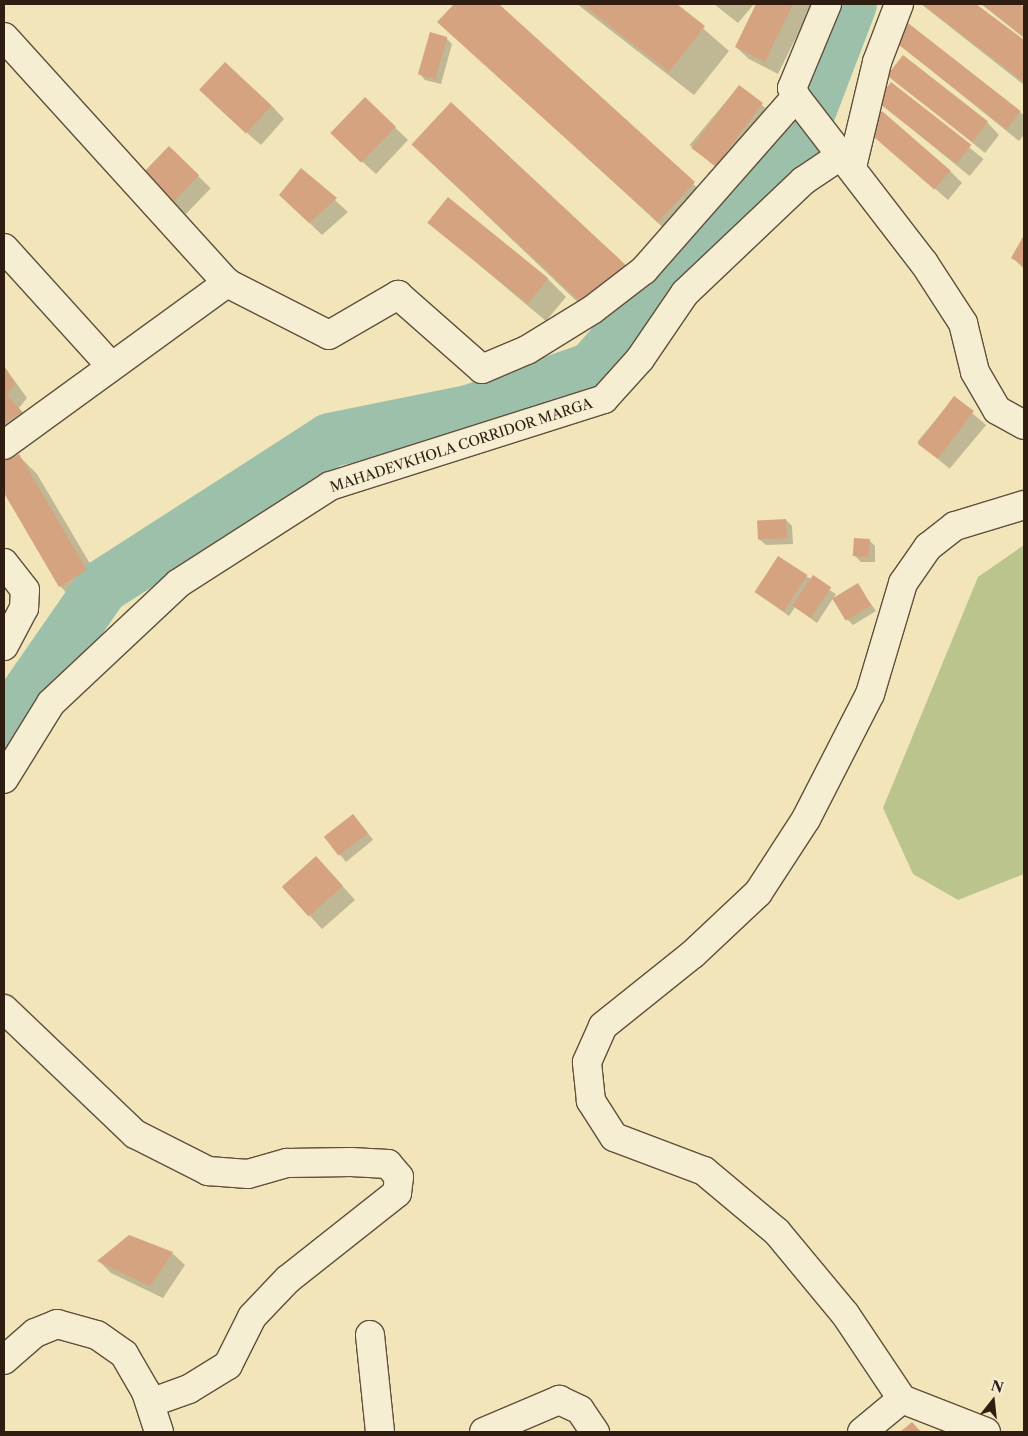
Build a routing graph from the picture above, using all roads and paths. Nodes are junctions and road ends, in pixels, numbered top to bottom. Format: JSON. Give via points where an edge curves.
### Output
{"nodes":[{"id":1,"x":827,"y":4,"type":"edge"},
{"id":2,"x":899,"y":4,"type":"edge"},
{"id":3,"x":4,"y":37,"type":"edge"},
{"id":4,"x":802,"y":102,"type":"junction"},
{"id":5,"x":846,"y":161,"type":"junction"},
{"id":6,"x":4,"y":248,"type":"edge"},
{"id":7,"x":228,"y":283,"type":"junction"},
{"id":8,"x":111,"y":366,"type":"junction"},
{"id":9,"x":1024,"y":425,"type":"edge"},
{"id":10,"x":4,"y":445,"type":"edge"},
{"id":11,"x":1024,"y":505,"type":"edge"},
{"id":12,"x":4,"y":563,"type":"edge"},
{"id":13,"x":4,"y":646,"type":"edge"},
{"id":14,"x":4,"y":779,"type":"edge"},
{"id":15,"x":4,"y":1010,"type":"edge"},
{"id":16,"x":370,"y":1335,"type":"dead end"},
{"id":17,"x":4,"y":1360,"type":"edge"},
{"id":18,"x":902,"y":1399,"type":"junction"},
{"id":19,"x":150,"y":1403,"type":"junction"},
{"id":20,"x":159,"y":1432,"type":"edge"},
{"id":21,"x":380,"y":1432,"type":"edge"},
{"id":22,"x":484,"y":1432,"type":"edge"},
{"id":23,"x":595,"y":1432,"type":"edge"},
{"id":24,"x":862,"y":1432,"type":"edge"},
{"id":25,"x":986,"y":1432,"type":"edge"}],
"edges":[{"from":1,"to":4,"type":"street","via":[[792,88]]},
{"from":2,"to":5,"type":"street"},
{"from":3,"to":7,"type":"street"},
{"from":4,"to":5,"type":"street"},
{"from":4,"to":7,"type":"street","via":[[644,270],[592,310],[527,350],[482,369],[398,295],[329,335]]},
{"from":5,"to":9,"type":"street","via":[[963,323],[975,372],[997,410]]},
{"from":5,"to":14,"type":"street","name":"MAHADEVKHOLA CORRIDOR MARGA","via":[[803,181],[685,293],[640,359],[604,399],[330,486],[179,583],[51,703]]},
{"from":6,"to":8,"type":"street"},
{"from":7,"to":8,"type":"street"},
{"from":8,"to":10,"type":"street"},
{"from":11,"to":18,"type":"street","via":[[955,526],[928,547],[903,583],[870,694],[806,819],[758,893],[693,954],[603,1026],[587,1062],[591,1101],[614,1137],[704,1171],[777,1232],[845,1314]]},
{"from":12,"to":13,"type":"street","via":[[24,590],[24,608]]},
{"from":15,"to":19,"type":"street","via":[[135,1134],[208,1171],[248,1174],[287,1163],[351,1162],[388,1164],[399,1177],[397,1194],[288,1278],[252,1317],[228,1364],[189,1388]]},
{"from":16,"to":21,"type":"street"},
{"from":17,"to":19,"type":"street","via":[[35,1333],[57,1324],[97,1335],[124,1354]]},
{"from":18,"to":24,"type":"street"},
{"from":18,"to":25,"type":"street"},
{"from":19,"to":20,"type":"street"},
{"from":22,"to":23,"type":"street","via":[[559,1400],[580,1410]]}]}
